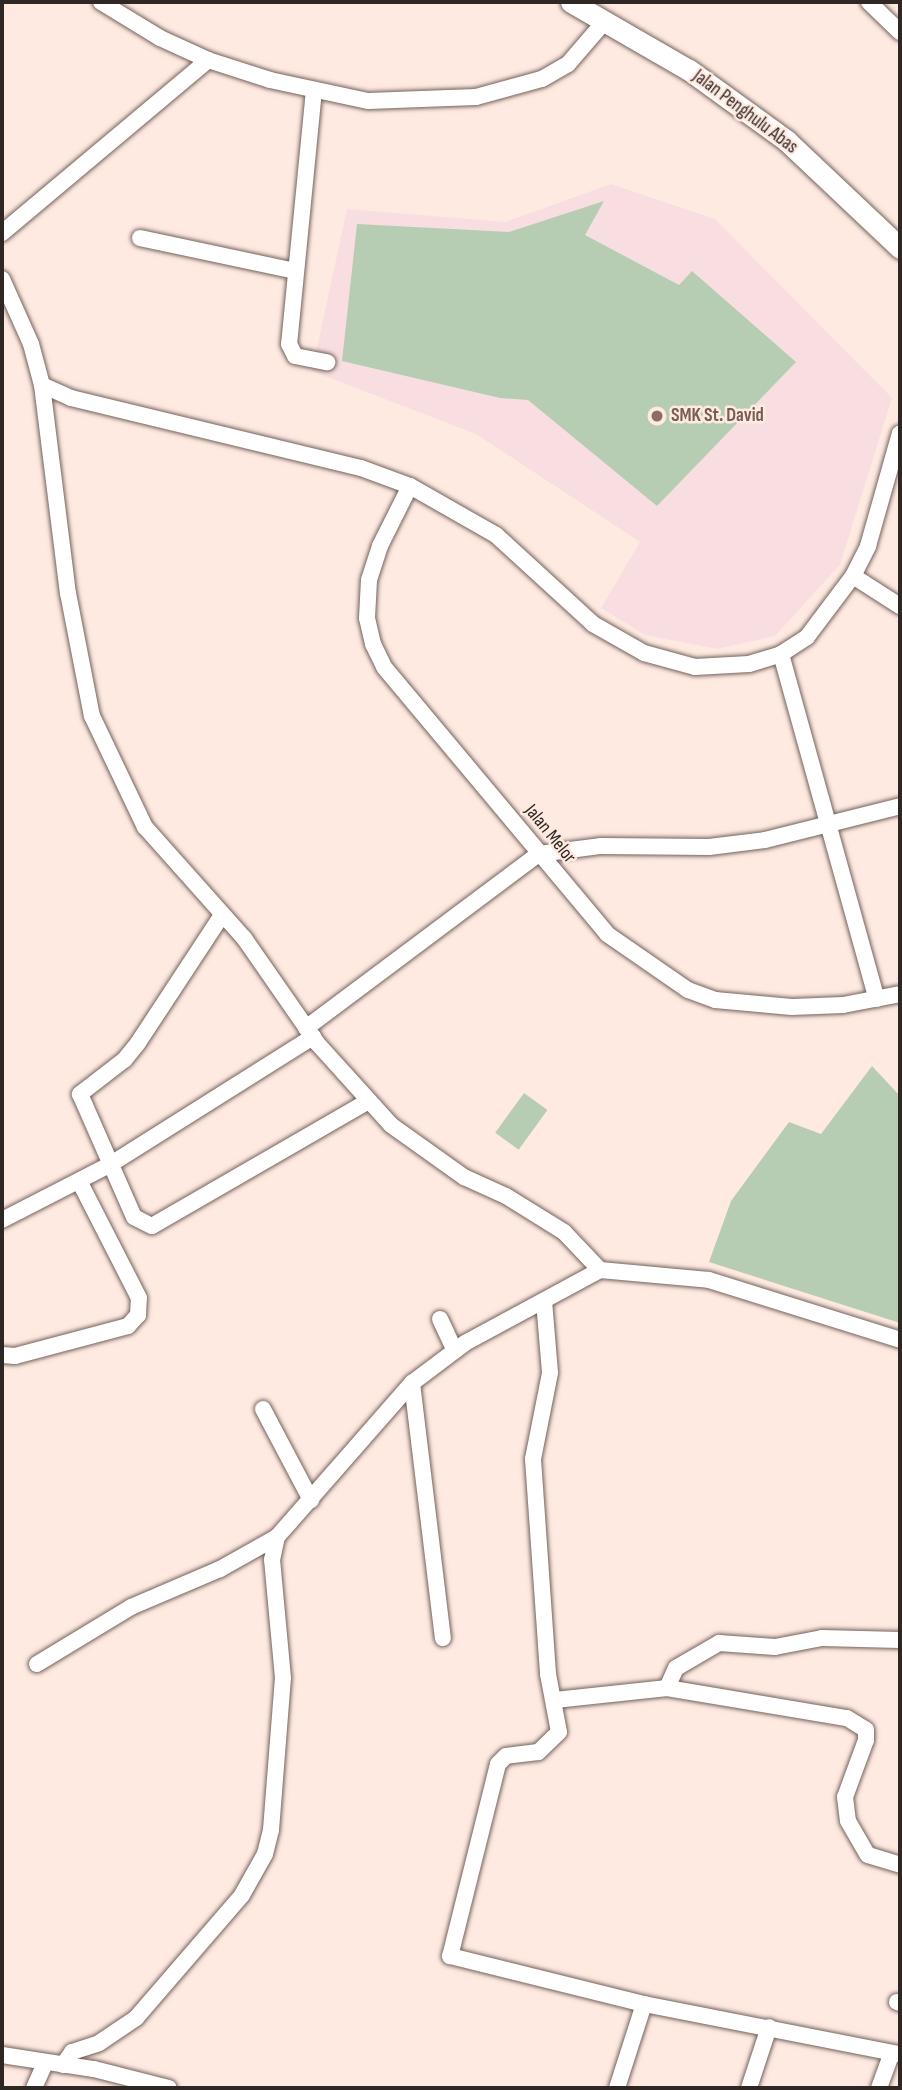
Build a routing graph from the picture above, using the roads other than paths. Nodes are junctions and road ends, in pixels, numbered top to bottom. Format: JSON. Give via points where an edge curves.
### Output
{"nodes":[{"id":1,"x":102,"y":2,"type":"edge"},
{"id":2,"x":570,"y":2,"type":"edge"},
{"id":3,"x":869,"y":2,"type":"edge"},
{"id":4,"x":605,"y":22,"type":"junction"},
{"id":5,"x":900,"y":33,"type":"edge"},
{"id":6,"x":208,"y":60,"type":"junction"},
{"id":7,"x":314,"y":90,"type":"junction"},
{"id":8,"x":2,"y":233,"type":"edge"},
{"id":9,"x":140,"y":238,"type":"dead end"},
{"id":10,"x":900,"y":248,"type":"edge"},
{"id":11,"x":295,"y":271,"type":"junction"},
{"id":12,"x":2,"y":279,"type":"edge"},
{"id":13,"x":10,"y":316,"type":"edge"},
{"id":14,"x":327,"y":362,"type":"dead end"},
{"id":15,"x":42,"y":385,"type":"junction"},
{"id":16,"x":900,"y":433,"type":"edge"},
{"id":17,"x":411,"y":486,"type":"junction"},
{"id":18,"x":853,"y":576,"type":"junction"},
{"id":19,"x":900,"y":606,"type":"edge"},
{"id":20,"x":781,"y":654,"type":"junction"},
{"id":21,"x":900,"y":806,"type":"edge"},
{"id":22,"x":829,"y":825,"type":"junction"},
{"id":23,"x":538,"y":854,"type":"junction"},
{"id":24,"x":222,"y":915,"type":"junction"},
{"id":25,"x":900,"y":994,"type":"edge"},
{"id":26,"x":877,"y":999,"type":"junction"},
{"id":27,"x":309,"y":1032,"type":"junction"},
{"id":28,"x":367,"y":1102,"type":"junction"},
{"id":29,"x":111,"y":1164,"type":"junction"},
{"id":30,"x":79,"y":1181,"type":"junction"},
{"id":31,"x":2,"y":1220,"type":"edge"},
{"id":32,"x":600,"y":1270,"type":"junction"},
{"id":33,"x":544,"y":1301,"type":"junction"},
{"id":34,"x":440,"y":1319,"type":"dead end"},
{"id":35,"x":900,"y":1340,"type":"edge"},
{"id":36,"x":455,"y":1351,"type":"junction"},
{"id":37,"x":2,"y":1355,"type":"edge"},
{"id":38,"x":412,"y":1383,"type":"junction"},
{"id":39,"x":263,"y":1409,"type":"dead end"},
{"id":40,"x":311,"y":1500,"type":"junction"},
{"id":41,"x":277,"y":1537,"type":"junction"},
{"id":42,"x":443,"y":1638,"type":"dead end"},
{"id":43,"x":900,"y":1640,"type":"edge"},
{"id":44,"x":37,"y":1664,"type":"dead end"},
{"id":45,"x":667,"y":1688,"type":"junction"},
{"id":46,"x":555,"y":1700,"type":"junction"},
{"id":47,"x":900,"y":1865,"type":"edge"},
{"id":48,"x":644,"y":2004,"type":"junction"},
{"id":49,"x":769,"y":2027,"type":"junction"},
{"id":50,"x":896,"y":2053,"type":"edge"},
{"id":51,"x":2,"y":2054,"type":"edge"},
{"id":52,"x":45,"y":2063,"type":"junction"},
{"id":53,"x":63,"y":2065,"type":"junction"},
{"id":54,"x":34,"y":2088,"type":"edge"},
{"id":55,"x":169,"y":2088,"type":"edge"},
{"id":56,"x":617,"y":2088,"type":"edge"},
{"id":57,"x":749,"y":2088,"type":"edge"},
{"id":58,"x":880,"y":2088,"type":"edge"}],
"edges":[{"from":1,"to":6,"type":"street","via":[[160,38]]},
{"from":2,"to":4,"type":"main road","name":"Jalan Penghulu Abas"},
{"from":3,"to":5,"type":"street"},
{"from":4,"to":7,"type":"street","via":[[568,64],[542,79],[502,91],[380,102]]},
{"from":4,"to":10,"type":"main road","name":"Jalan Penghulu Abas","via":[[690,70],[787,141]]},
{"from":6,"to":7,"type":"street"},
{"from":6,"to":8,"type":"street"},
{"from":7,"to":11,"type":"street"},
{"from":9,"to":11,"type":"street"},
{"from":11,"to":14,"type":"street","via":[[289,344],[295,356]]},
{"from":12,"to":13,"type":"street"},
{"from":13,"to":15,"type":"street"},
{"from":15,"to":17,"type":"street","via":[[71,398],[361,468]]},
{"from":15,"to":24,"type":"street","via":[[68,593],[92,716],[145,827]]},
{"from":16,"to":18,"type":"street","via":[[868,546]]},
{"from":17,"to":20,"type":"street","via":[[496,535],[571,607],[644,653],[671,662],[719,668]]},
{"from":17,"to":23,"type":"street","name":"Jalan Melor","via":[[380,546],[369,580],[367,618],[373,644],[384,667]]},
{"from":18,"to":19,"type":"street"},
{"from":18,"to":20,"type":"street","via":[[807,637]]},
{"from":20,"to":22,"type":"street"},
{"from":21,"to":22,"type":"street"},
{"from":22,"to":23,"type":"street","via":[[765,840],[709,846],[601,846]]},
{"from":22,"to":26,"type":"street"},
{"from":23,"to":26,"type":"street","name":"Jalan Melor","via":[[607,934],[688,989],[715,1000],[792,1007]]},
{"from":23,"to":27,"type":"street"},
{"from":24,"to":27,"type":"street"},
{"from":24,"to":29,"type":"street","via":[[138,1043],[124,1060],[80,1094]]},
{"from":25,"to":26,"type":"street","name":"Jalan Melor"},
{"from":27,"to":28,"type":"street"},
{"from":27,"to":29,"type":"street"},
{"from":28,"to":29,"type":"street","via":[[152,1226],[134,1217]]},
{"from":28,"to":32,"type":"street","via":[[417,1146],[564,1232]]},
{"from":29,"to":30,"type":"street"},
{"from":30,"to":31,"type":"street"},
{"from":30,"to":37,"type":"street","via":[[139,1298],[138,1315],[128,1326],[15,1356]]},
{"from":32,"to":33,"type":"street"},
{"from":32,"to":35,"type":"street","via":[[709,1280]]},
{"from":33,"to":36,"type":"street"},
{"from":33,"to":46,"type":"street","via":[[550,1373],[533,1459],[548,1674]]},
{"from":34,"to":36,"type":"street"},
{"from":36,"to":38,"type":"street"},
{"from":38,"to":40,"type":"street"},
{"from":38,"to":42,"type":"street"},
{"from":39,"to":40,"type":"street"},
{"from":40,"to":41,"type":"street"},
{"from":41,"to":44,"type":"street","via":[[220,1569],[131,1607]]},
{"from":41,"to":53,"type":"street","via":[[272,1560],[283,1678],[271,1830],[265,1854],[236,1903],[136,2018],[72,2053]]},
{"from":43,"to":45,"type":"street","via":[[822,1638],[775,1647],[719,1643],[676,1668]]},
{"from":45,"to":46,"type":"street"},
{"from":45,"to":47,"type":"street","via":[[829,1712],[857,1723],[866,1730],[866,1740],[845,1797],[848,1821],[868,1854]]},
{"from":46,"to":48,"type":"street","via":[[559,1732],[550,1744],[538,1752],[506,1756],[498,1764],[450,1956]]},
{"from":48,"to":49,"type":"street"},
{"from":48,"to":56,"type":"street"},
{"from":49,"to":50,"type":"street"},
{"from":49,"to":57,"type":"street"},
{"from":50,"to":58,"type":"street"},
{"from":51,"to":52,"type":"street"},
{"from":52,"to":53,"type":"street"},
{"from":52,"to":54,"type":"street"},
{"from":53,"to":55,"type":"street"}]}
